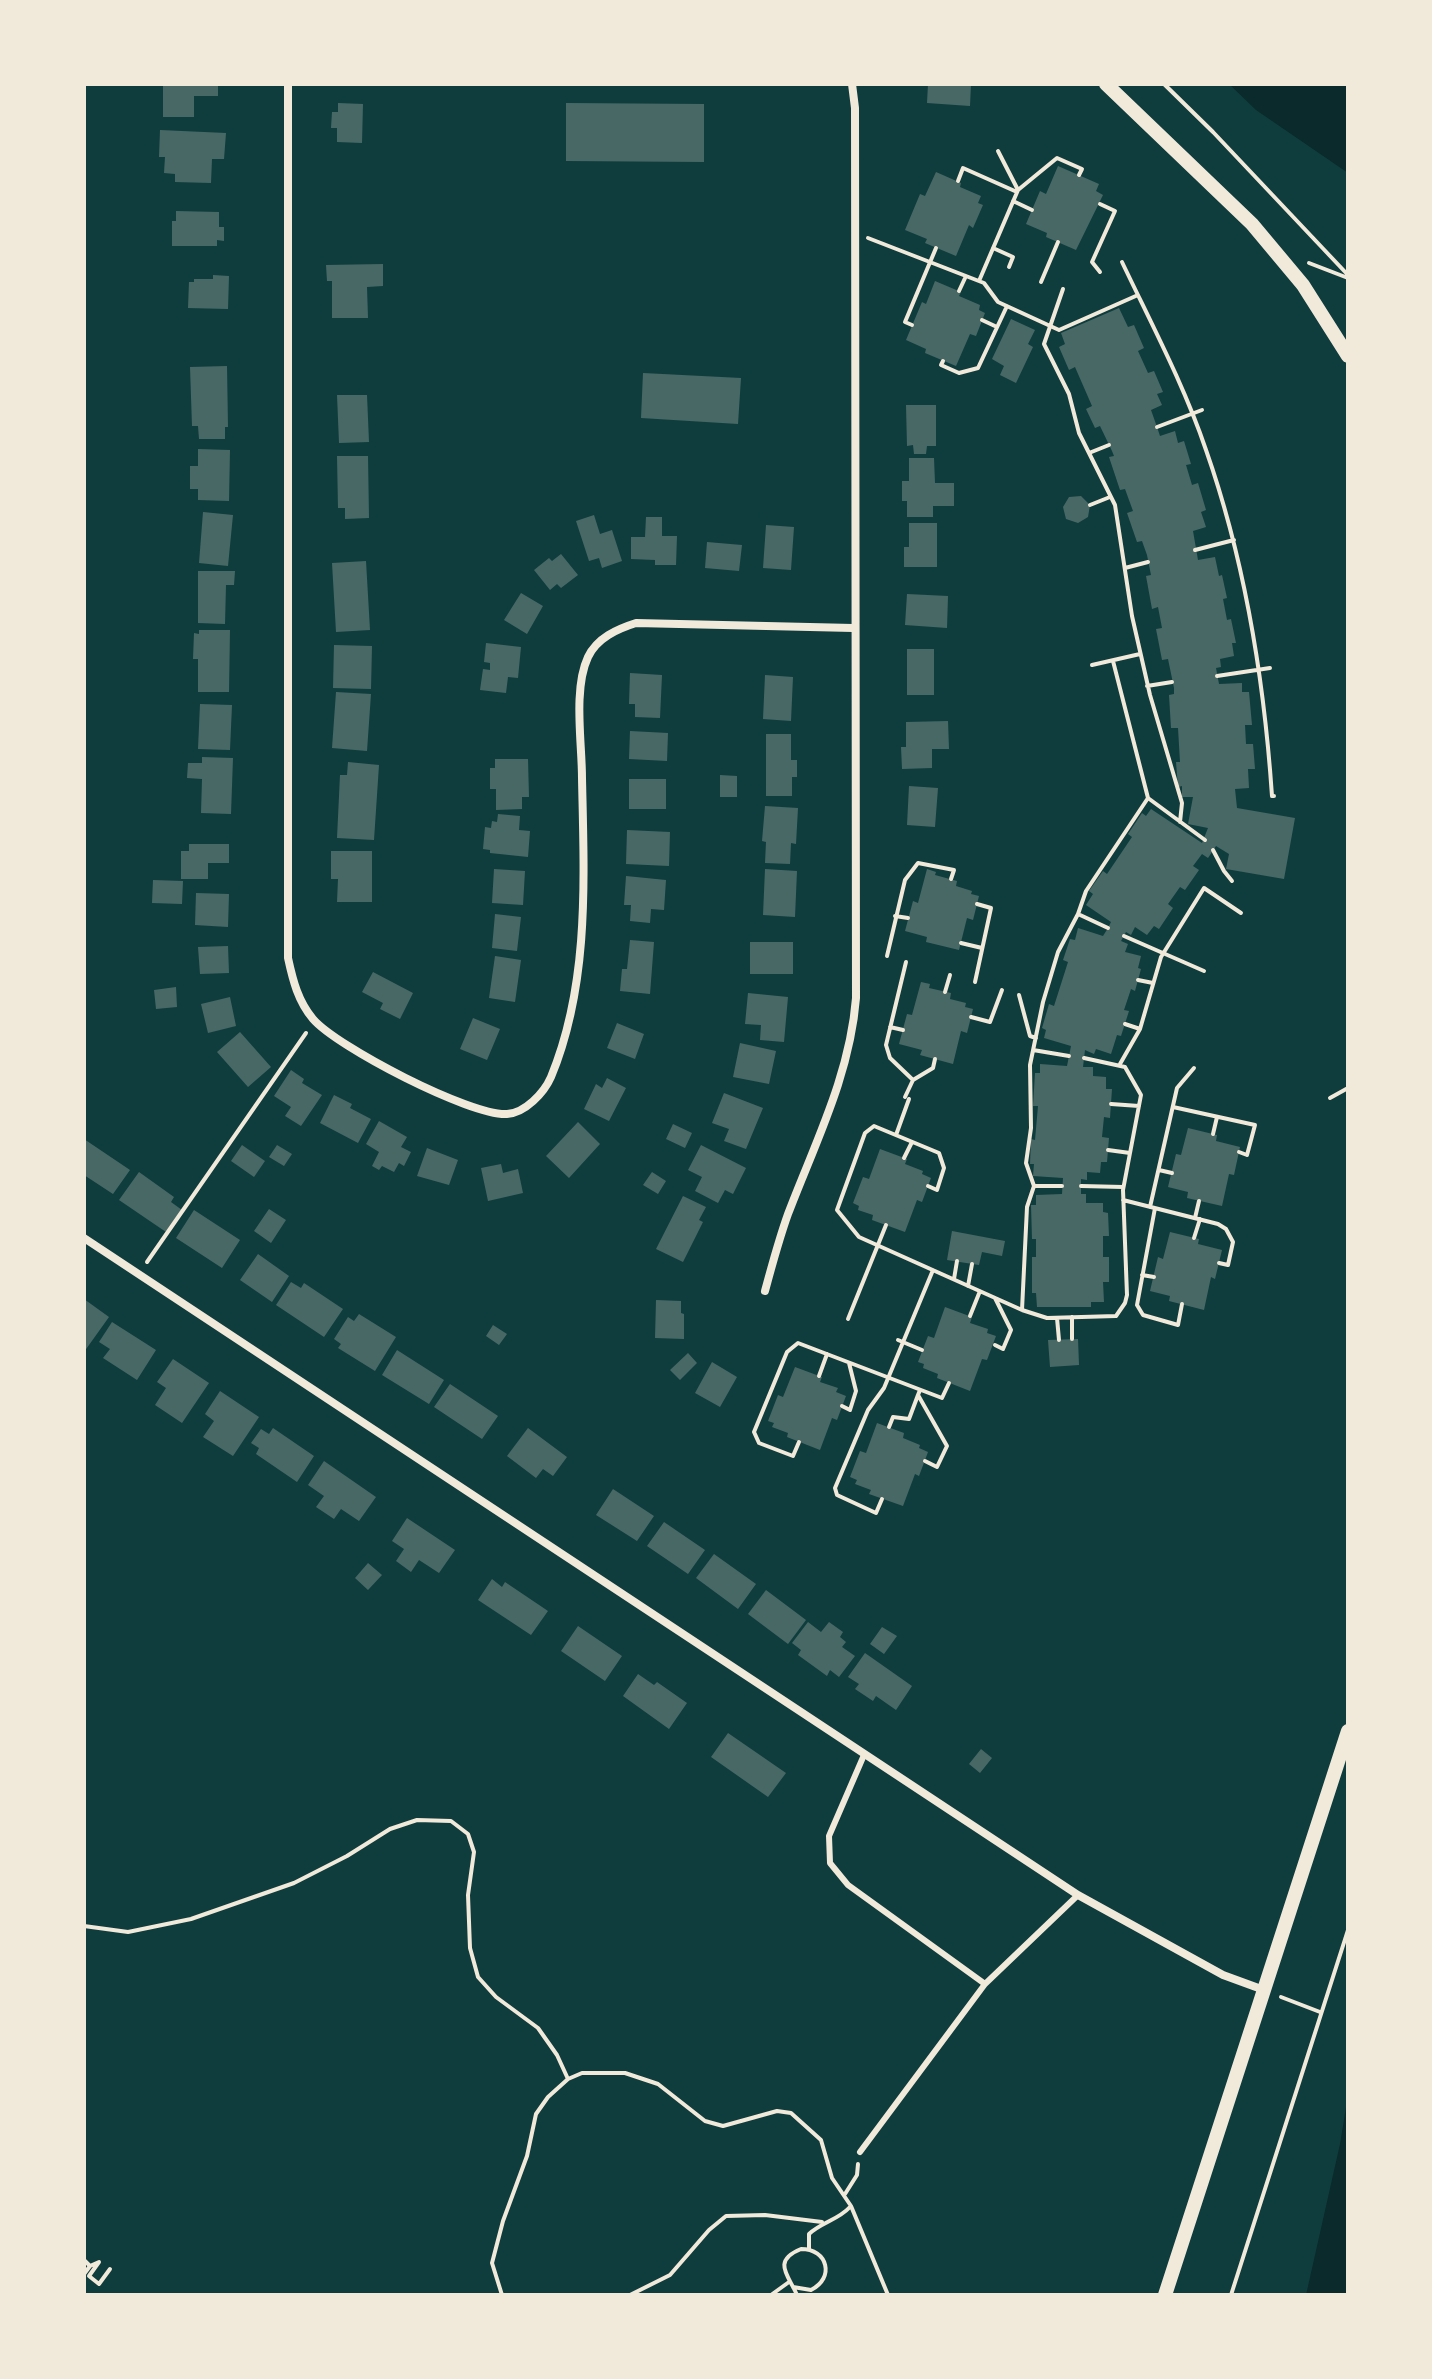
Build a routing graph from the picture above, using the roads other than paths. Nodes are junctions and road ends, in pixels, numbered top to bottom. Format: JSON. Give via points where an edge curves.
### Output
{"nodes":[{"id":1,"x":288,"y":84,"type":"edge"},
{"id":2,"x":852,"y":84,"type":"edge"},
{"id":3,"x":1106,"y":84,"type":"edge"},
{"id":4,"x":1348,"y":356,"type":"edge"},
{"id":5,"x":853,"y":628,"type":"junction"},
{"id":6,"x":84,"y":1238,"type":"edge"},
{"id":7,"x":765,"y":1291,"type":"dead end"},
{"id":8,"x":1348,"y":1731,"type":"edge"},
{"id":9,"x":864,"y":1755,"type":"junction"},
{"id":10,"x":1078,"y":1895,"type":"junction"},
{"id":11,"x":985,"y":1984,"type":"junction"},
{"id":12,"x":1264,"y":1990,"type":"junction"},
{"id":13,"x":860,"y":2152,"type":"road end"},
{"id":14,"x":1165,"y":2295,"type":"edge"}],
"edges":[{"from":1,"to":5,"type":"street","via":[[288,958],[301,1003],[315,1021],[377,1064],[465,1105],[509,1114],[524,1108],[550,1080],[579,967],[581,694],[589,655],[603,638],[636,623]]},
{"from":2,"to":5,"type":"street"},
{"from":3,"to":4,"type":"street","via":[[1266,240],[1303,285]]},
{"from":5,"to":7,"type":"street","via":[[853,1031]]},
{"from":6,"to":9,"type":"street"},
{"from":8,"to":12,"type":"street"},
{"from":9,"to":10,"type":"street"},
{"from":9,"to":11,"type":"lane","via":[[829,1836],[830,1863],[848,1885]]},
{"from":10,"to":11,"type":"lane"},
{"from":10,"to":12,"type":"street","via":[[1223,1975]]},
{"from":11,"to":13,"type":"lane"},
{"from":12,"to":14,"type":"street"}]}
